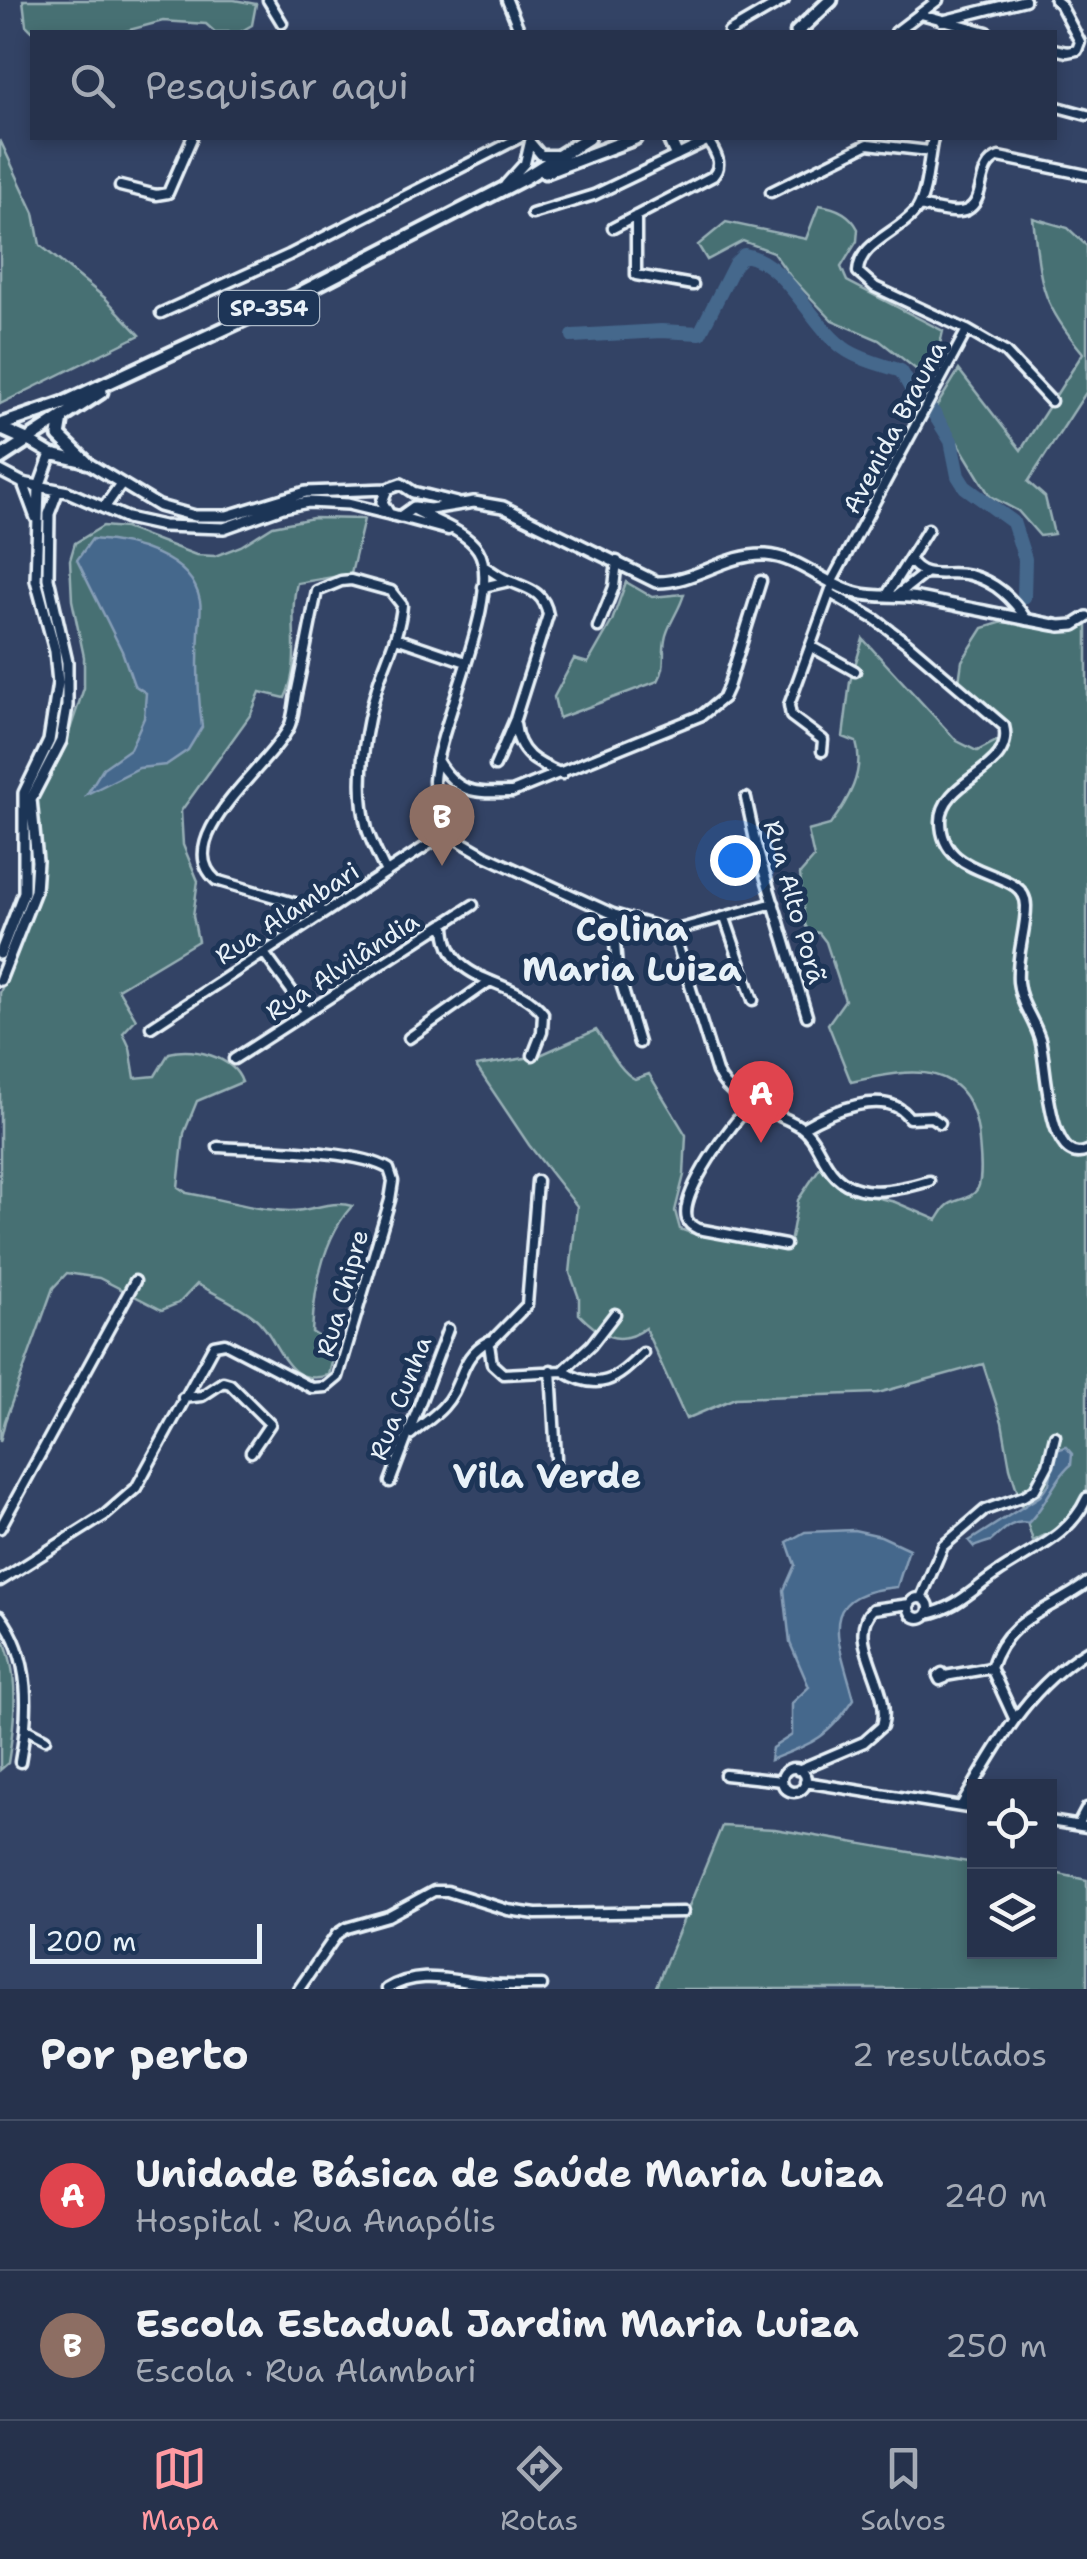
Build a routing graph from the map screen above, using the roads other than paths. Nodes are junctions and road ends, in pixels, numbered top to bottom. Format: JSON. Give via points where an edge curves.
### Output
{"nodes":[{"id":1,"x":268,"y":0,"type":"edge"},
{"id":2,"x":507,"y":0,"type":"edge"},
{"id":3,"x":784,"y":0,"type":"edge"},
{"id":4,"x":831,"y":0,"type":"edge"},
{"id":5,"x":938,"y":0,"type":"edge"},
{"id":6,"x":1025,"y":0,"type":"edge"},
{"id":7,"x":1055,"y":0,"type":"edge"},
{"id":8,"x":921,"y":14,"type":"junction"},
{"id":9,"x":814,"y":16,"type":"junction"},
{"id":10,"x":942,"y":22,"type":"junction"},
{"id":11,"x":274,"y":30,"type":"edge"},
{"id":12,"x":519,"y":30,"type":"edge"},
{"id":13,"x":732,"y":30,"type":"edge"},
{"id":14,"x":790,"y":30,"type":"edge"},
{"id":15,"x":800,"y":30,"type":"edge"},
{"id":16,"x":899,"y":30,"type":"edge"},
{"id":17,"x":978,"y":30,"type":"edge"},
{"id":18,"x":1057,"y":50,"type":"edge"},
{"id":19,"x":1057,"y":107,"type":"edge"},
{"id":20,"x":1087,"y":116,"type":"edge"},
{"id":21,"x":191,"y":140,"type":"edge"},
{"id":22,"x":515,"y":140,"type":"edge"},
{"id":23,"x":530,"y":140,"type":"edge"},
{"id":24,"x":585,"y":140,"type":"edge"},
{"id":25,"x":623,"y":140,"type":"edge"},
{"id":26,"x":671,"y":140,"type":"edge"},
{"id":27,"x":705,"y":140,"type":"edge"},
{"id":28,"x":710,"y":140,"type":"edge"},
{"id":29,"x":933,"y":140,"type":"edge"},
{"id":30,"x":930,"y":151,"type":"junction"},
{"id":31,"x":569,"y":152,"type":"junction"},
{"id":32,"x":676,"y":154,"type":"junction"},
{"id":33,"x":1087,"y":174,"type":"edge"},
{"id":34,"x":526,"y":178,"type":"junction"},
{"id":35,"x":120,"y":186,"type":"dead end"},
{"id":36,"x":500,"y":191,"type":"junction"},
{"id":37,"x":771,"y":192,"type":"dead end"},
{"id":38,"x":919,"y":206,"type":"junction"},
{"id":39,"x":532,"y":214,"type":"dead end"},
{"id":40,"x":636,"y":216,"type":"junction"},
{"id":41,"x":613,"y":228,"type":"dead end"},
{"id":42,"x":693,"y":286,"type":"dead end"},
{"id":43,"x":160,"y":313,"type":"dead end"},
{"id":44,"x":967,"y":330,"type":"junction"},
{"id":45,"x":130,"y":374,"type":"junction"},
{"id":46,"x":1051,"y":401,"type":"dead end"},
{"id":47,"x":62,"y":418,"type":"junction"},
{"id":48,"x":0,"y":427,"type":"edge"},
{"id":49,"x":29,"y":441,"type":"junction"},
{"id":50,"x":51,"y":454,"type":"junction"},
{"id":51,"x":0,"y":458,"type":"edge"},
{"id":52,"x":86,"y":462,"type":"junction"},
{"id":53,"x":0,"y":471,"type":"edge"},
{"id":54,"x":23,"y":483,"type":"junction"},
{"id":55,"x":120,"y":486,"type":"junction"},
{"id":56,"x":39,"y":487,"type":"junction"},
{"id":57,"x":387,"y":489,"type":"junction"},
{"id":58,"x":58,"y":490,"type":"junction"},
{"id":59,"x":414,"y":492,"type":"junction"},
{"id":60,"x":457,"y":503,"type":"junction"},
{"id":61,"x":104,"y":508,"type":"junction"},
{"id":62,"x":414,"y":508,"type":"junction"},
{"id":63,"x":389,"y":514,"type":"junction"},
{"id":64,"x":400,"y":517,"type":"junction"},
{"id":65,"x":38,"y":528,"type":"junction"},
{"id":66,"x":928,"y":529,"type":"dead end"},
{"id":67,"x":453,"y":530,"type":"junction"},
{"id":68,"x":910,"y":560,"type":"junction"},
{"id":69,"x":617,"y":561,"type":"junction"},
{"id":70,"x":485,"y":567,"type":"junction"},
{"id":71,"x":924,"y":573,"type":"junction"},
{"id":72,"x":761,"y":581,"type":"dead end"},
{"id":73,"x":509,"y":582,"type":"junction"},
{"id":74,"x":483,"y":587,"type":"junction"},
{"id":75,"x":831,"y":587,"type":"junction"},
{"id":76,"x":892,"y":594,"type":"junction"},
{"id":77,"x":1087,"y":617,"type":"edge"},
{"id":78,"x":1026,"y":620,"type":"junction"},
{"id":79,"x":598,"y":627,"type":"dead end"},
{"id":80,"x":396,"y":638,"type":"junction"},
{"id":81,"x":812,"y":647,"type":"junction"},
{"id":82,"x":466,"y":662,"type":"junction"},
{"id":83,"x":855,"y":671,"type":"dead end"},
{"id":84,"x":515,"y":719,"type":"junction"},
{"id":85,"x":822,"y":751,"type":"dead end"},
{"id":86,"x":437,"y":760,"type":"junction"},
{"id":87,"x":495,"y":766,"type":"dead end"},
{"id":88,"x":562,"y":774,"type":"junction"},
{"id":89,"x":434,"y":788,"type":"junction"},
{"id":90,"x":460,"y":788,"type":"junction"},
{"id":91,"x":746,"y":798,"type":"dead end"},
{"id":92,"x":446,"y":833,"type":"junction"},
{"id":93,"x":386,"y":872,"type":"junction"},
{"id":94,"x":774,"y":904,"type":"junction"},
{"id":95,"x":473,"y":905,"type":"dead end"},
{"id":96,"x":325,"y":912,"type":"junction"},
{"id":97,"x":613,"y":914,"type":"junction"},
{"id":98,"x":725,"y":918,"type":"junction"},
{"id":99,"x":445,"y":923,"type":"junction"},
{"id":100,"x":674,"y":931,"type":"junction"},
{"id":101,"x":0,"y":954,"type":"edge"},
{"id":102,"x":264,"y":954,"type":"junction"},
{"id":103,"x":0,"y":980,"type":"edge"},
{"id":104,"x":490,"y":982,"type":"junction"},
{"id":105,"x":754,"y":1000,"type":"dead end"},
{"id":106,"x":308,"y":1012,"type":"junction"},
{"id":107,"x":807,"y":1016,"type":"dead end"},
{"id":108,"x":151,"y":1027,"type":"dead end"},
{"id":109,"x":410,"y":1038,"type":"dead end"},
{"id":110,"x":639,"y":1043,"type":"dead end"},
{"id":111,"x":533,"y":1055,"type":"dead end"},
{"id":112,"x":234,"y":1060,"type":"dead end"},
{"id":113,"x":751,"y":1104,"type":"junction"},
{"id":114,"x":940,"y":1123,"type":"dead end"},
{"id":115,"x":802,"y":1128,"type":"junction"},
{"id":116,"x":218,"y":1147,"type":"dead end"},
{"id":117,"x":1087,"y":1151,"type":"edge"},
{"id":118,"x":928,"y":1181,"type":"dead end"},
{"id":119,"x":537,"y":1182,"type":"dead end"},
{"id":120,"x":785,"y":1245,"type":"dead end"},
{"id":121,"x":135,"y":1281,"type":"dead end"},
{"id":122,"x":614,"y":1314,"type":"dead end"},
{"id":123,"x":448,"y":1328,"type":"dead end"},
{"id":124,"x":493,"y":1338,"type":"junction"},
{"id":125,"x":643,"y":1352,"type":"dead end"},
{"id":126,"x":550,"y":1370,"type":"junction"},
{"id":127,"x":563,"y":1371,"type":"junction"},
{"id":128,"x":183,"y":1398,"type":"junction"},
{"id":129,"x":407,"y":1436,"type":"junction"},
{"id":130,"x":1055,"y":1436,"type":"dead end"},
{"id":131,"x":251,"y":1452,"type":"dead end"},
{"id":132,"x":556,"y":1458,"type":"dead end"},
{"id":133,"x":390,"y":1482,"type":"dead end"},
{"id":134,"x":1087,"y":1498,"type":"edge"},
{"id":135,"x":0,"y":1528,"type":"edge"},
{"id":136,"x":0,"y":1581,"type":"edge"},
{"id":137,"x":1087,"y":1583,"type":"edge"},
{"id":138,"x":921,"y":1598,"type":"junction"},
{"id":139,"x":910,"y":1604,"type":"junction"},
{"id":140,"x":927,"y":1614,"type":"junction"},
{"id":141,"x":0,"y":1616,"type":"edge"},
{"id":142,"x":1087,"y":1651,"type":"edge"},
{"id":143,"x":991,"y":1668,"type":"junction"},
{"id":144,"x":945,"y":1676,"type":"dead end"},
{"id":145,"x":1014,"y":1718,"type":"junction"},
{"id":146,"x":26,"y":1729,"type":"junction"},
{"id":147,"x":46,"y":1740,"type":"dead end"},
{"id":148,"x":20,"y":1762,"type":"dead end"},
{"id":149,"x":798,"y":1770,"type":"junction"},
{"id":150,"x":726,"y":1774,"type":"dead end"},
{"id":151,"x":782,"y":1781,"type":"junction"},
{"id":152,"x":805,"y":1782,"type":"junction"},
{"id":153,"x":961,"y":1806,"type":"junction"},
{"id":154,"x":967,"y":1807,"type":"edge"},
{"id":155,"x":1087,"y":1808,"type":"edge"},
{"id":156,"x":1057,"y":1822,"type":"edge"},
{"id":157,"x":1082,"y":1826,"type":"edge"},
{"id":158,"x":683,"y":1912,"type":"dead end"},
{"id":159,"x":408,"y":1985,"type":"edge"},
{"id":160,"x":542,"y":1985,"type":"dead end"},
{"id":161,"x":299,"y":1989,"type":"edge"},
{"id":162,"x":386,"y":1989,"type":"edge"}],
"edges":[{"from":1,"to":11,"type":"street","via":[[281,22]]},
{"from":2,"to":12,"type":"street"},
{"from":3,"to":13,"type":"street"},
{"from":4,"to":9,"type":"main road"},
{"from":5,"to":8,"type":"street"},
{"from":6,"to":10,"type":"street"},
{"from":7,"to":18,"type":"street","via":[[1080,42],[1078,50]]},
{"from":8,"to":10,"type":"street"},
{"from":8,"to":16,"type":"street"},
{"from":9,"to":14,"type":"main road"},
{"from":9,"to":15,"type":"main road"},
{"from":10,"to":17,"type":"street"},
{"from":19,"to":20,"type":"street"},
{"from":21,"to":35,"type":"street","via":[[168,193]]},
{"from":22,"to":43,"type":"street","via":[[289,256]]},
{"from":23,"to":31,"type":"street","via":[[542,155]]},
{"from":23,"to":36,"type":"street","via":[[521,168]]},
{"from":24,"to":31,"type":"main road","number":"SP-354"},
{"from":25,"to":34,"type":"main road","number":"SP-354"},
{"from":26,"to":32,"type":"main road"},
{"from":27,"to":32,"type":"street"},
{"from":28,"to":40,"type":"street","via":[[718,160],[713,176]]},
{"from":29,"to":30,"type":"street"},
{"from":30,"to":37,"type":"street","via":[[868,144]]},
{"from":30,"to":38,"type":"street"},
{"from":31,"to":34,"type":"main road","number":"SP-354"},
{"from":32,"to":39,"type":"street","via":[[594,195]]},
{"from":33,"to":38,"type":"street","via":[[999,156],[967,210]]},
{"from":34,"to":36,"type":"main road","number":"SP-354"},
{"from":36,"to":45,"type":"main road","number":"SP-354"},
{"from":38,"to":44,"type":"street","name":"Avenida Brauna","via":[[865,252],[858,272],[875,287]]},
{"from":40,"to":41,"type":"street"},
{"from":40,"to":42,"type":"street","via":[[636,275]]},
{"from":44,"to":46,"type":"street","via":[[1005,352]]},
{"from":44,"to":75,"type":"street","name":"Avenida Brauna"},
{"from":45,"to":47,"type":"main road","number":"SP-354"},
{"from":45,"to":48,"type":"main road","number":"SP-354"},
{"from":47,"to":49,"type":"main road","number":"SP-354"},
{"from":47,"to":52,"type":"main road","via":[[60,436]]},
{"from":48,"to":49,"type":"main road"},
{"from":49,"to":50,"type":"street"},
{"from":49,"to":51,"type":"main road","number":"SP-354"},
{"from":50,"to":52,"type":"street"},
{"from":50,"to":56,"type":"street"},
{"from":52,"to":55,"type":"street"},
{"from":53,"to":54,"type":"street"},
{"from":54,"to":56,"type":"street"},
{"from":54,"to":65,"type":"street"},
{"from":55,"to":57,"type":"street","via":[[176,512],[215,517],[290,494]]},
{"from":55,"to":61,"type":"street"},
{"from":56,"to":58,"type":"street"},
{"from":56,"to":65,"type":"street"},
{"from":57,"to":59,"type":"street","via":[[401,484]]},
{"from":57,"to":63,"type":"street","via":[[382,502]]},
{"from":58,"to":61,"type":"street"},
{"from":58,"to":103,"type":"street","via":[[47,538],[50,595],[68,662],[67,706],[61,741],[31,799],[35,891]]},
{"from":59,"to":60,"type":"street"},
{"from":59,"to":62,"type":"street"},
{"from":60,"to":62,"type":"street"},
{"from":60,"to":69,"type":"street","via":[[503,507]]},
{"from":61,"to":63,"type":"street","via":[[142,522],[205,529],[308,502]]},
{"from":62,"to":64,"type":"street"},
{"from":62,"to":67,"type":"street"},
{"from":63,"to":64,"type":"street"},
{"from":64,"to":67,"type":"street"},
{"from":65,"to":101,"type":"street","via":[[36,580],[58,683],[49,741],[24,792],[24,892]]},
{"from":66,"to":68,"type":"street"},
{"from":67,"to":70,"type":"street","via":[[478,550]]},
{"from":68,"to":71,"type":"street"},
{"from":68,"to":76,"type":"street"},
{"from":69,"to":75,"type":"street","via":[[662,582],[740,556],[774,556]]},
{"from":69,"to":79,"type":"street"},
{"from":70,"to":73,"type":"street"},
{"from":70,"to":74,"type":"street"},
{"from":71,"to":76,"type":"street"},
{"from":71,"to":78,"type":"street","via":[[984,580],[1006,594]]},
{"from":72,"to":88,"type":"street","via":[[728,686],[715,706]]},
{"from":73,"to":74,"type":"street"},
{"from":73,"to":84,"type":"street","via":[[539,594],[548,615]]},
{"from":74,"to":82,"type":"street"},
{"from":75,"to":76,"type":"street"},
{"from":75,"to":81,"type":"street","name":"Avenida Brauna"},
{"from":75,"to":117,"type":"street","via":[[1004,726],[1003,747],[946,801],[942,834],[960,862],[1024,894],[1020,996],[1039,1034],[1057,1135],[1070,1153]]},
{"from":76,"to":78,"type":"street"},
{"from":77,"to":78,"type":"street","via":[[1068,626]]},
{"from":80,"to":82,"type":"street"},
{"from":80,"to":93,"type":"street","via":[[376,692],[364,757],[366,826]]},
{"from":80,"to":96,"type":"street","via":[[402,606],[396,594],[341,580],[317,591],[289,727],[204,844],[206,870],[216,880]]},
{"from":81,"to":83,"type":"street"},
{"from":81,"to":85,"type":"street","name":"Avenida Brauna","via":[[789,704],[792,716],[822,740]]},
{"from":82,"to":86,"type":"street"},
{"from":84,"to":87,"type":"street"},
{"from":84,"to":88,"type":"street","via":[[523,750]]},
{"from":86,"to":89,"type":"street"},
{"from":86,"to":90,"type":"street"},
{"from":88,"to":90,"type":"street","via":[[512,792]]},
{"from":89,"to":90,"type":"street"},
{"from":89,"to":92,"type":"street"},
{"from":91,"to":94,"type":"street","name":"Rua Alto Porã"},
{"from":92,"to":93,"type":"street","name":"Rua Alambari"},
{"from":92,"to":97,"type":"street"},
{"from":93,"to":96,"type":"street","name":"Rua Alambari"},
{"from":94,"to":98,"type":"street"},
{"from":94,"to":107,"type":"street","name":"Rua Alto Porã"},
{"from":95,"to":99,"type":"street","name":"Rua Alvilândia"},
{"from":96,"to":102,"type":"street","name":"Rua Alambari"},
{"from":97,"to":100,"type":"street"},
{"from":97,"to":110,"type":"street","via":[[616,970]]},
{"from":98,"to":100,"type":"street"},
{"from":98,"to":105,"type":"street"},
{"from":99,"to":104,"type":"street","via":[[456,958]]},
{"from":99,"to":106,"type":"street","name":"Rua Alvilândia"},
{"from":100,"to":113,"type":"street","via":[[721,1080]]},
{"from":102,"to":106,"type":"street"},
{"from":102,"to":108,"type":"street","name":"Rua Alambari"},
{"from":104,"to":109,"type":"street"},
{"from":104,"to":111,"type":"street","via":[[532,1000],[544,1013]]},
{"from":106,"to":112,"type":"street","name":"Rua Alvilândia"},
{"from":113,"to":115,"type":"street"},
{"from":113,"to":120,"type":"street","via":[[712,1151],[686,1217],[698,1229]]},
{"from":114,"to":115,"type":"street","via":[[909,1118],[884,1102]]},
{"from":115,"to":118,"type":"street","via":[[846,1184],[876,1192]]},
{"from":116,"to":128,"type":"street","name":"Rua Chipre","via":[[372,1162],[390,1169],[392,1187],[333,1383],[302,1386],[221,1343],[210,1350]]},
{"from":119,"to":124,"type":"street","via":[[527,1306]]},
{"from":121,"to":135,"type":"street"},
{"from":122,"to":127,"type":"street"},
{"from":123,"to":129,"type":"street","name":"Rua Cunha"},
{"from":124,"to":126,"type":"street","via":[[489,1357],[503,1374]]},
{"from":124,"to":129,"type":"street","via":[[474,1349],[443,1408]]},
{"from":125,"to":127,"type":"street","via":[[608,1380],[592,1383]]},
{"from":126,"to":127,"type":"street"},
{"from":126,"to":132,"type":"street"},
{"from":128,"to":131,"type":"street","via":[[230,1384],[270,1424]]},
{"from":128,"to":136,"type":"street","name":"Rua Chipre","via":[[136,1488],[106,1515]]},
{"from":129,"to":133,"type":"street","name":"Rua Cunha"},
{"from":130,"to":138,"type":"street","via":[[1035,1488],[986,1510],[943,1546]]},
{"from":134,"to":140,"type":"street","via":[[1056,1539],[950,1608]]},
{"from":137,"to":143,"type":"street","via":[[1008,1633]]},
{"from":138,"to":139,"type":"street"},
{"from":138,"to":140,"type":"street"},
{"from":139,"to":140,"type":"street","via":[[916,1618]]},
{"from":139,"to":149,"type":"street","via":[[872,1609],[863,1620],[884,1701],[882,1726],[864,1742]]},
{"from":141,"to":146,"type":"street","via":[[22,1658]]},
{"from":142,"to":145,"type":"street","via":[[1047,1679]]},
{"from":143,"to":144,"type":"street"},
{"from":143,"to":145,"type":"street"},
{"from":145,"to":153,"type":"street"},
{"from":146,"to":147,"type":"street"},
{"from":146,"to":148,"type":"street"},
{"from":149,"to":151,"type":"street","via":[[786,1771]]},
{"from":149,"to":152,"type":"street"},
{"from":150,"to":151,"type":"street"},
{"from":151,"to":152,"type":"street","via":[[794,1792]]},
{"from":152,"to":153,"type":"street"},
{"from":153,"to":154,"type":"street"},
{"from":155,"to":157,"type":"street"},
{"from":156,"to":157,"type":"street"},
{"from":158,"to":161,"type":"street","via":[[536,1914],[434,1892],[346,1928]]},
{"from":159,"to":160,"type":"street","via":[[438,1976]]},
{"from":159,"to":162,"type":"street"}]}
